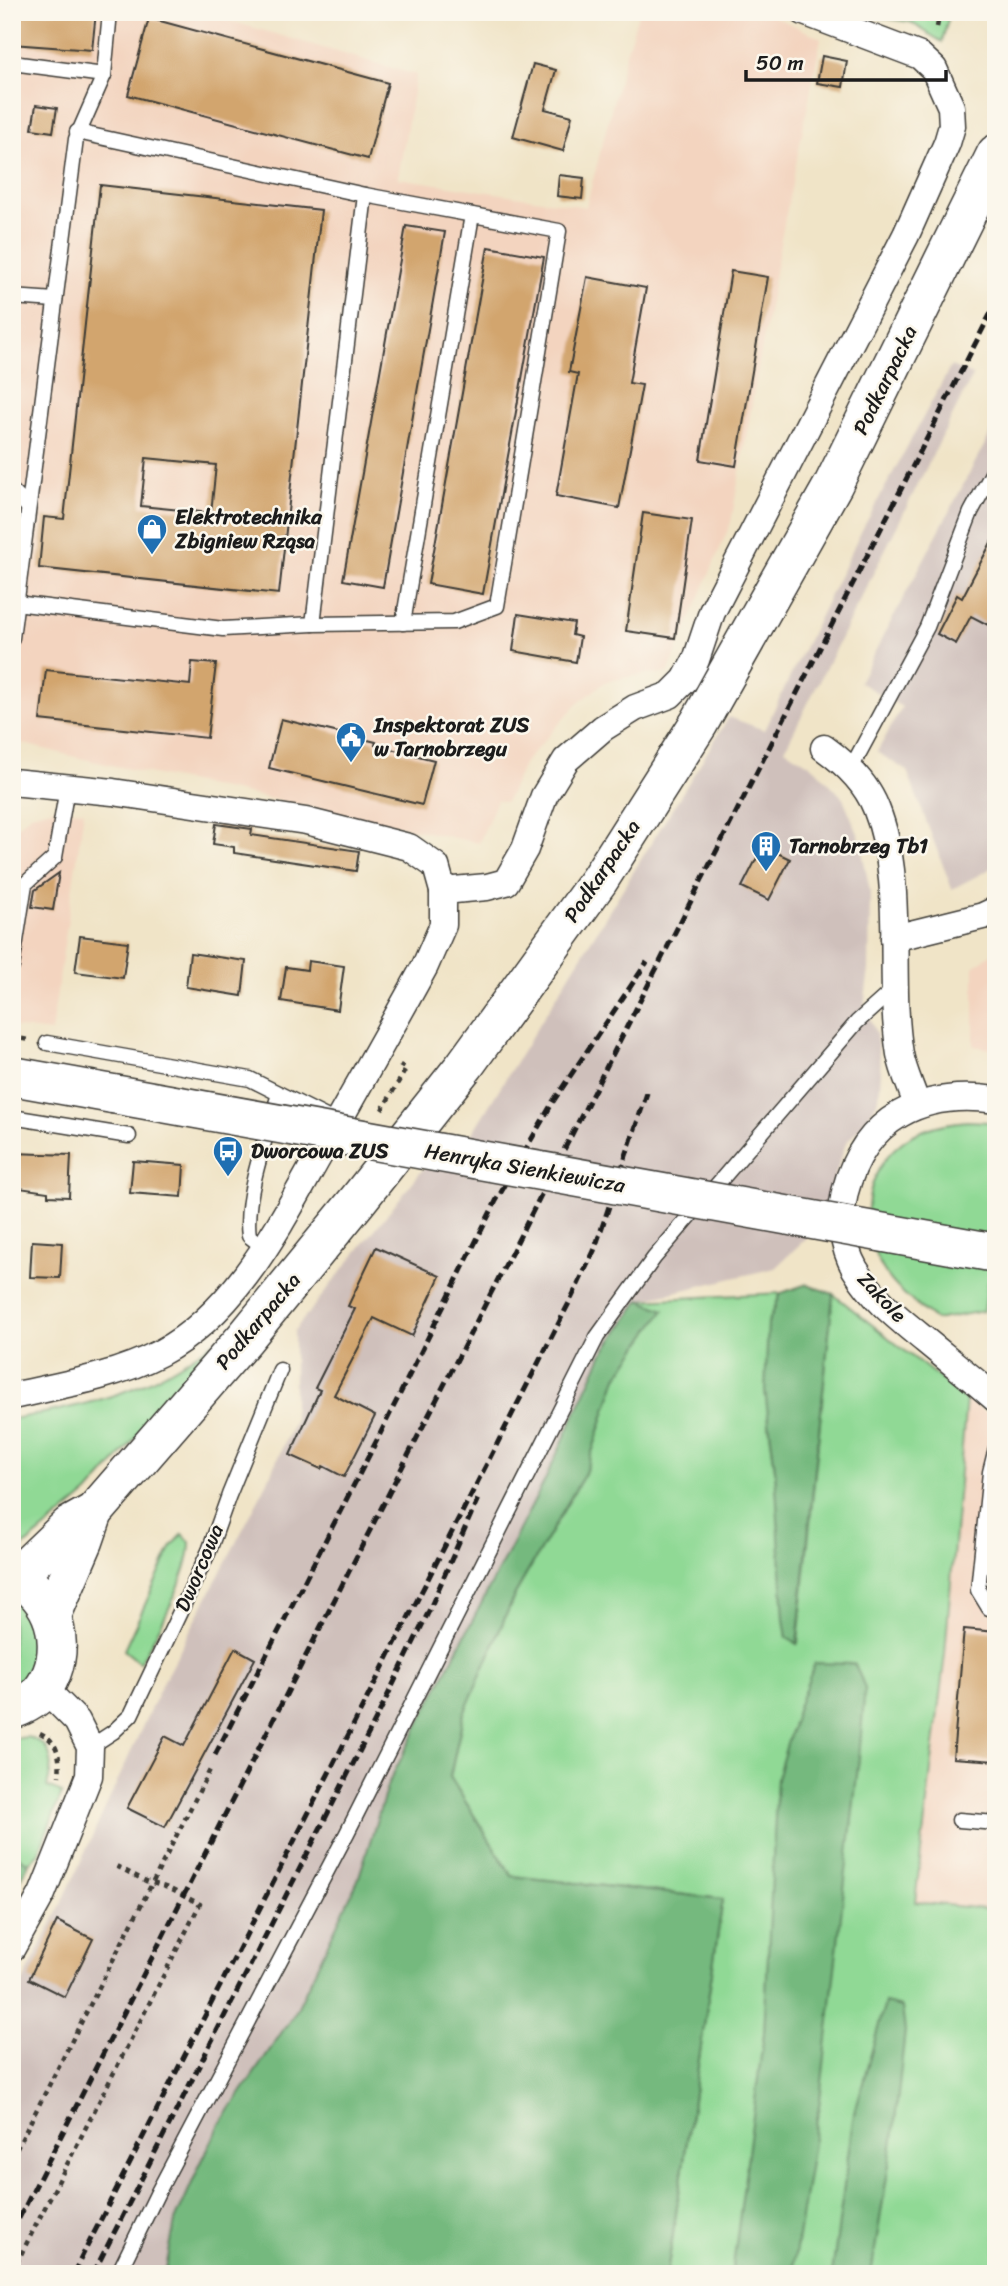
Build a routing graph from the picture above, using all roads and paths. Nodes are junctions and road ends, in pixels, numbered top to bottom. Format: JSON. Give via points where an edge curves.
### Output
{"nodes":[{"id":1,"x":110,"y":12,"type":"edge"},
{"id":2,"x":804,"y":12,"type":"edge"},
{"id":3,"x":940,"y":12,"type":"edge"},
{"id":4,"x":937,"y":27,"type":"dead end"},
{"id":5,"x":12,"y":63,"type":"edge"},
{"id":6,"x":104,"y":75,"type":"junction"},
{"id":7,"x":77,"y":132,"type":"junction"},
{"id":8,"x":996,"y":154,"type":"edge"},
{"id":9,"x":365,"y":195,"type":"junction"},
{"id":10,"x":472,"y":215,"type":"junction"},
{"id":11,"x":12,"y":297,"type":"edge"},
{"id":12,"x":55,"y":300,"type":"junction"},
{"id":13,"x":996,"y":466,"type":"edge"},
{"id":14,"x":12,"y":491,"type":"edge"},
{"id":15,"x":28,"y":507,"type":"junction"},
{"id":16,"x":16,"y":603,"type":"junction"},
{"id":17,"x":403,"y":622,"type":"junction"},
{"id":18,"x":313,"y":624,"type":"junction"},
{"id":19,"x":12,"y":638,"type":"edge"},
{"id":20,"x":824,"y":748,"type":"dead end"},
{"id":21,"x":850,"y":770,"type":"junction"},
{"id":22,"x":12,"y":782,"type":"edge"},
{"id":23,"x":67,"y":788,"type":"junction"},
{"id":24,"x":19,"y":883,"type":"edge"},
{"id":25,"x":443,"y":891,"type":"junction"},
{"id":26,"x":996,"y":910,"type":"edge"},
{"id":27,"x":894,"y":938,"type":"junction"},
{"id":28,"x":12,"y":967,"type":"edge"},
{"id":29,"x":896,"y":987,"type":"junction"},
{"id":30,"x":47,"y":1043,"type":"dead end"},
{"id":31,"x":12,"y":1076,"type":"edge"},
{"id":32,"x":279,"y":1094,"type":"junction"},
{"id":33,"x":996,"y":1100,"type":"edge"},
{"id":34,"x":917,"y":1105,"type":"junction"},
{"id":35,"x":12,"y":1117,"type":"edge"},
{"id":36,"x":338,"y":1123,"type":"junction"},
{"id":37,"x":129,"y":1136,"type":"dead end"},
{"id":38,"x":266,"y":1249,"type":"junction"},
{"id":39,"x":996,"y":1253,"type":"edge"},
{"id":40,"x":280,"y":1370,"type":"dead end"},
{"id":41,"x":12,"y":1396,"type":"edge"},
{"id":42,"x":996,"y":1399,"type":"edge"},
{"id":43,"x":996,"y":1448,"type":"edge"},
{"id":44,"x":93,"y":1512,"type":"junction"},
{"id":45,"x":15,"y":1576,"type":"edge"},
{"id":46,"x":996,"y":1609,"type":"edge"},
{"id":47,"x":52,"y":1615,"type":"junction"},
{"id":48,"x":44,"y":1688,"type":"junction"},
{"id":49,"x":24,"y":1721,"type":"edge"},
{"id":50,"x":90,"y":1746,"type":"junction"},
{"id":51,"x":212,"y":1766,"type":"dead end"},
{"id":52,"x":82,"y":1798,"type":"junction"},
{"id":53,"x":958,"y":1820,"type":"dead end"},
{"id":54,"x":996,"y":1824,"type":"edge"},
{"id":55,"x":114,"y":1866,"type":"dead end"},
{"id":56,"x":152,"y":1883,"type":"junction"},
{"id":57,"x":12,"y":1948,"type":"edge"},
{"id":58,"x":12,"y":2158,"type":"edge"},
{"id":59,"x":12,"y":2272,"type":"edge"},
{"id":60,"x":118,"y":2274,"type":"edge"}],
"edges":[{"from":1,"to":6,"type":"lane"},
{"from":2,"to":25,"type":"street","via":[[898,46],[934,68],[951,107],[947,144],[906,235],[712,612],[685,680],[670,695],[635,708],[603,728],[566,761],[544,796],[525,849],[506,882]]},
{"from":3,"to":4,"type":"path"},
{"from":5,"to":6,"type":"lane"},
{"from":6,"to":7,"type":"lane"},
{"from":7,"to":9,"type":"lane"},
{"from":7,"to":12,"type":"lane"},
{"from":8,"to":44,"type":"main road","name":"Podkarpacka","via":[[833,485],[699,723],[599,880],[465,1065],[358,1200]]},
{"from":9,"to":10,"type":"lane"},
{"from":9,"to":18,"type":"lane"},
{"from":10,"to":17,"type":"lane"},
{"from":10,"to":17,"type":"lane","via":[[558,231],[497,606],[454,622]]},
{"from":11,"to":12,"type":"lane"},
{"from":12,"to":15,"type":"lane"},
{"from":13,"to":21,"type":"lane","via":[[971,512],[927,627]]},
{"from":14,"to":15,"type":"lane"},
{"from":15,"to":16,"type":"lane"},
{"from":16,"to":18,"type":"lane","via":[[223,629]]},
{"from":16,"to":19,"type":"lane"},
{"from":17,"to":18,"type":"lane"},
{"from":20,"to":21,"type":"street"},
{"from":21,"to":27,"type":"street","via":[[871,799],[883,832]]},
{"from":22,"to":23,"type":"street"},
{"from":23,"to":24,"type":"lane","via":[[55,857]]},
{"from":23,"to":25,"type":"street","via":[[306,821],[409,846],[436,866]]},
{"from":24,"to":28,"type":"lane"},
{"from":25,"to":36,"type":"street","via":[[443,925],[434,946]]},
{"from":26,"to":27,"type":"street"},
{"from":27,"to":29,"type":"street"},
{"from":29,"to":34,"type":"street","via":[[900,1056]]},
{"from":29,"to":60,"type":"lane","via":[[856,1022],[654,1258],[597,1337],[348,1833]]},
{"from":30,"to":32,"type":"lane","via":[[250,1079]]},
{"from":31,"to":39,"type":"main road","name":"Henryka Sienkiewicza","bridge":true},
{"from":32,"to":36,"type":"lane"},
{"from":32,"to":38,"type":"lane","via":[[247,1227],[249,1236]]},
{"from":33,"to":34,"type":"street","name":"Zakole","via":[[951,1098]]},
{"from":34,"to":42,"type":"street","name":"Zakole","via":[[889,1120],[866,1142],[856,1160],[841,1209],[844,1239],[854,1267],[888,1310]]},
{"from":35,"to":37,"type":"lane"},
{"from":36,"to":38,"type":"street"},
{"from":38,"to":41,"type":"street","via":[[199,1326],[161,1352],[117,1371]]},
{"from":40,"to":50,"type":"lane","name":"Dworcowa","via":[[209,1551],[131,1715]]},
{"from":43,"to":46,"type":"lane","via":[[978,1590],[989,1608]]},
{"from":44,"to":45,"type":"main road","name":"Podkarpacka","via":[[69,1526]]},
{"from":44,"to":47,"type":"main road","name":"Podkarpacka"},
{"from":45,"to":47,"type":"main road","via":[[42,1598]]},
{"from":47,"to":48,"type":"main road","via":[[57,1653]]},
{"from":48,"to":49,"type":"main road"},
{"from":48,"to":50,"type":"street","via":[[77,1721]]},
{"from":49,"to":52,"type":"path","via":[[54,1744],[58,1753],[55,1788]]},
{"from":50,"to":52,"type":"street","via":[[89,1776]]},
{"from":51,"to":56,"type":"path"},
{"from":52,"to":57,"type":"street"},
{"from":53,"to":54,"type":"lane"},
{"from":55,"to":56,"type":"path"},
{"from":56,"to":58,"type":"path"},
{"from":56,"to":59,"type":"path","via":[[200,1903]]}]}
